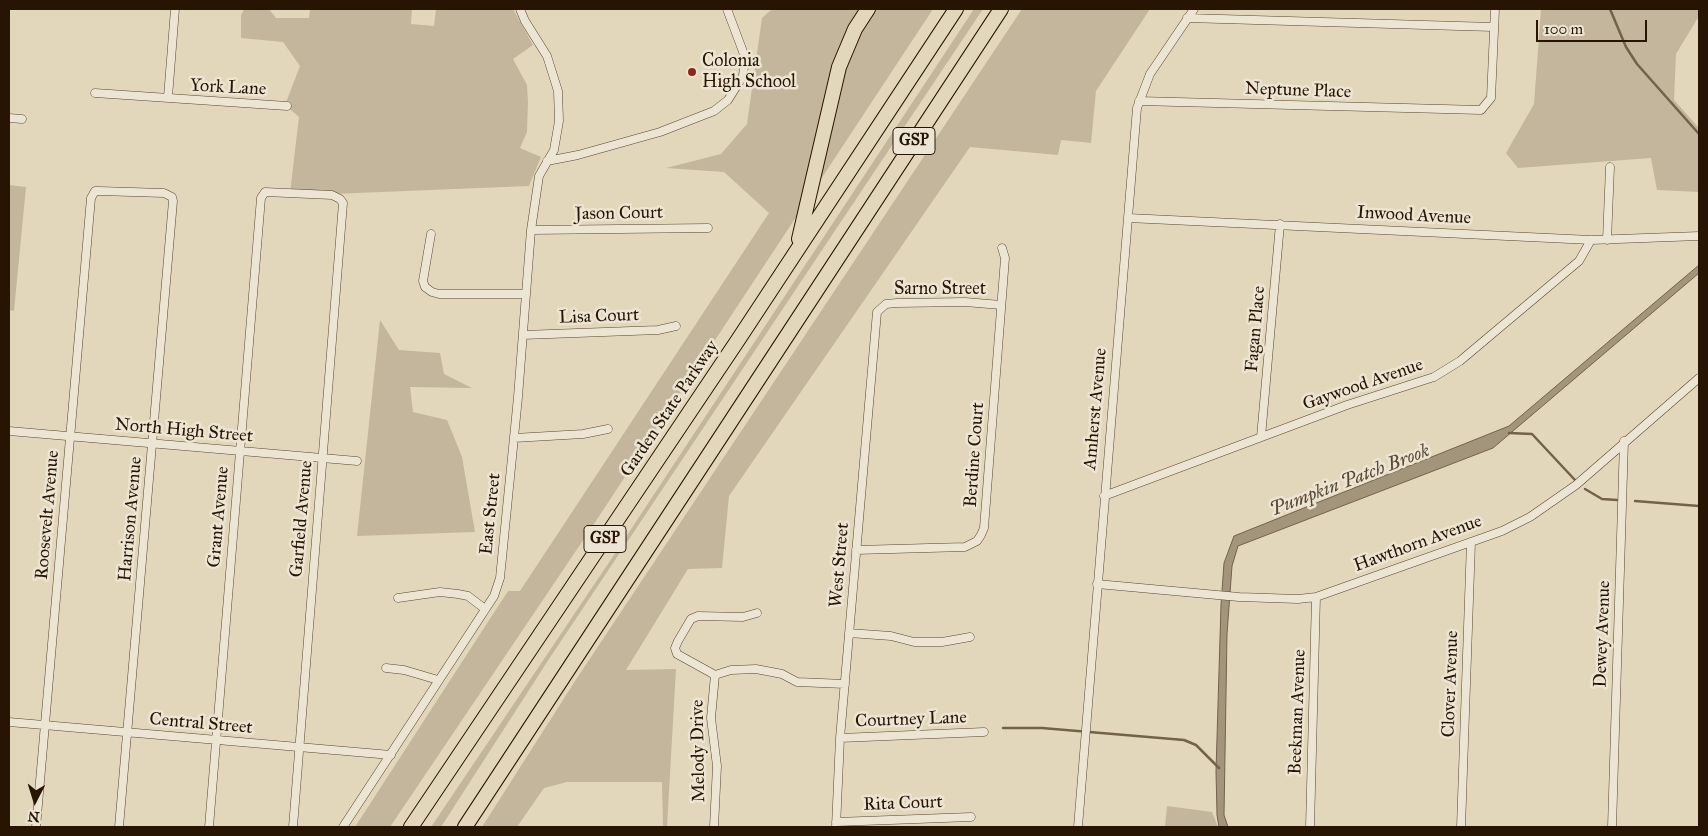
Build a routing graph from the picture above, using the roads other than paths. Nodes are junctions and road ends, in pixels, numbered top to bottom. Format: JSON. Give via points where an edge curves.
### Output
{"nodes":[{"id":1,"x":175,"y":9,"type":"edge"},
{"id":2,"x":520,"y":9,"type":"edge"},
{"id":3,"x":728,"y":9,"type":"edge"},
{"id":4,"x":868,"y":9,"type":"edge"},
{"id":5,"x":956,"y":9,"type":"edge"},
{"id":6,"x":1001,"y":9,"type":"edge"},
{"id":7,"x":1194,"y":9,"type":"edge"},
{"id":8,"x":1495,"y":9,"type":"edge"},
{"id":9,"x":1187,"y":18,"type":"junction"},
{"id":10,"x":1493,"y":27,"type":"junction"},
{"id":11,"x":96,"y":94,"type":"dead end"},
{"id":12,"x":168,"y":97,"type":"junction"},
{"id":13,"x":1139,"y":101,"type":"junction"},
{"id":14,"x":288,"y":106,"type":"dead end"},
{"id":15,"x":9,"y":118,"type":"edge"},
{"id":16,"x":22,"y":119,"type":"dead end"},
{"id":17,"x":547,"y":161,"type":"junction"},
{"id":18,"x":1610,"y":167,"type":"dead end"},
{"id":19,"x":90,"y":206,"type":"joint"},
{"id":20,"x":260,"y":210,"type":"joint"},
{"id":21,"x":1128,"y":218,"type":"junction"},
{"id":22,"x":1280,"y":224,"type":"junction"},
{"id":23,"x":708,"y":228,"type":"dead end"},
{"id":24,"x":531,"y":230,"type":"junction"},
{"id":25,"x":430,"y":234,"type":"dead end"},
{"id":26,"x":1699,"y":236,"type":"edge"},
{"id":27,"x":1591,"y":240,"type":"junction"},
{"id":28,"x":1607,"y":240,"type":"junction"},
{"id":29,"x":1002,"y":248,"type":"dead end"},
{"id":30,"x":796,"y":249,"type":"junction"},
{"id":31,"x":526,"y":294,"type":"junction"},
{"id":32,"x":1001,"y":305,"type":"junction"},
{"id":33,"x":880,"y":307,"type":"joint"},
{"id":34,"x":676,"y":326,"type":"dead end"},
{"id":35,"x":523,"y":335,"type":"junction"},
{"id":36,"x":1699,"y":378,"type":"edge"},
{"id":37,"x":608,"y":429,"type":"dead end"},
{"id":38,"x":9,"y":431,"type":"edge"},
{"id":39,"x":70,"y":436,"type":"junction"},
{"id":40,"x":1261,"y":437,"type":"junction"},
{"id":41,"x":514,"y":438,"type":"junction"},
{"id":42,"x":1624,"y":441,"type":"junction"},
{"id":43,"x":153,"y":443,"type":"junction"},
{"id":44,"x":240,"y":451,"type":"junction"},
{"id":45,"x":322,"y":458,"type":"junction"},
{"id":46,"x":357,"y":461,"type":"dead end"},
{"id":47,"x":1104,"y":496,"type":"junction"},
{"id":48,"x":1470,"y":542,"type":"junction"},
{"id":49,"x":856,"y":550,"type":"junction"},
{"id":50,"x":1097,"y":584,"type":"junction"},
{"id":51,"x":1316,"y":597,"type":"junction"},
{"id":52,"x":398,"y":598,"type":"dead end"},
{"id":53,"x":485,"y":609,"type":"junction"},
{"id":54,"x":757,"y":613,"type":"dead end"},
{"id":55,"x":849,"y":633,"type":"junction"},
{"id":56,"x":970,"y":637,"type":"dead end"},
{"id":57,"x":386,"y":668,"type":"dead end"},
{"id":58,"x":715,"y":675,"type":"junction"},
{"id":59,"x":438,"y":680,"type":"junction"},
{"id":60,"x":845,"y":684,"type":"junction"},
{"id":61,"x":9,"y":722,"type":"edge"},
{"id":62,"x":45,"y":726,"type":"junction"},
{"id":63,"x":984,"y":732,"type":"dead end"},
{"id":64,"x":127,"y":733,"type":"junction"},
{"id":65,"x":840,"y":738,"type":"junction"},
{"id":66,"x":216,"y":740,"type":"junction"},
{"id":67,"x":299,"y":748,"type":"junction"},
{"id":68,"x":391,"y":755,"type":"junction"},
{"id":69,"x":971,"y":817,"type":"dead end"},
{"id":70,"x":836,"y":824,"type":"edge"},
{"id":71,"x":36,"y":827,"type":"edge"},
{"id":72,"x":119,"y":827,"type":"edge"},
{"id":73,"x":209,"y":827,"type":"edge"},
{"id":74,"x":293,"y":827,"type":"edge"},
{"id":75,"x":342,"y":827,"type":"edge"},
{"id":76,"x":411,"y":827,"type":"edge"},
{"id":77,"x":464,"y":827,"type":"edge"},
{"id":78,"x":714,"y":827,"type":"edge"},
{"id":79,"x":1078,"y":827,"type":"edge"},
{"id":80,"x":1310,"y":827,"type":"edge"},
{"id":81,"x":1461,"y":827,"type":"edge"},
{"id":82,"x":1612,"y":827,"type":"edge"}],
"edges":[{"from":1,"to":12,"type":"street"},
{"from":2,"to":17,"type":"street","name":"East Street","via":[[547,56],[558,92],[557,136]]},
{"from":3,"to":17,"type":"street","via":[[745,58],[743,76],[728,100],[714,111],[660,132]]},
{"from":4,"to":30,"type":"highway","via":[[855,29],[839,67]]},
{"from":5,"to":30,"type":"highway","name":"Garden State Parkway","number":"GSP"},
{"from":6,"to":77,"type":"highway","number":"GSP"},
{"from":7,"to":9,"type":"street","name":"Amherst Avenue"},
{"from":8,"to":10,"type":"street"},
{"from":9,"to":10,"type":"street"},
{"from":9,"to":13,"type":"street","name":"Amherst Avenue","via":[[1150,74]]},
{"from":10,"to":13,"type":"street","name":"Neptune Place","via":[[1490,98],[1481,110]]},
{"from":11,"to":12,"type":"street","name":"York Lane"},
{"from":12,"to":14,"type":"street","name":"York Lane","via":[[177,101]]},
{"from":13,"to":21,"type":"street","name":"Amherst Avenue"},
{"from":15,"to":16,"type":"street"},
{"from":17,"to":24,"type":"street","name":"East Street","via":[[539,176]]},
{"from":18,"to":28,"type":"street"},
{"from":19,"to":39,"type":"street","name":"Roosevelt Avenue"},
{"from":19,"to":43,"type":"street","name":"Harrison Avenue","via":[[92,194],[99,191],[164,192],[172,197]]},
{"from":20,"to":44,"type":"street","name":"Grant Avenue"},
{"from":20,"to":45,"type":"street","name":"Garfield Avenue","via":[[261,198],[266,192],[332,195],[342,201]]},
{"from":21,"to":22,"type":"street","name":"Inwood Avenue"},
{"from":21,"to":47,"type":"street","name":"Amherst Avenue"},
{"from":22,"to":27,"type":"street","name":"Inwood Avenue"},
{"from":22,"to":40,"type":"street","name":"Fagan Place"},
{"from":23,"to":24,"type":"street","name":"Jason Court"},
{"from":24,"to":31,"type":"street","name":"East Street"},
{"from":25,"to":31,"type":"street","via":[[423,281],[432,292]]},
{"from":26,"to":28,"type":"street","name":"Inwood Avenue"},
{"from":27,"to":28,"type":"street","name":"Inwood Avenue"},
{"from":27,"to":40,"type":"street","name":"Gaywood Avenue","via":[[1579,261],[1445,370]]},
{"from":29,"to":32,"type":"street","name":"Berdine Court"},
{"from":30,"to":76,"type":"highway","name":"Garden State Parkway","number":"GSP"},
{"from":31,"to":35,"type":"street","name":"East Street"},
{"from":32,"to":33,"type":"street","name":"Sarno Street","via":[[936,302]]},
{"from":32,"to":49,"type":"street","name":"Berdine Court","via":[[981,536],[965,547]]},
{"from":33,"to":49,"type":"street","name":"West Street","via":[[875,319]]},
{"from":34,"to":35,"type":"street","name":"Lisa Court","via":[[658,330]]},
{"from":35,"to":41,"type":"street","name":"East Street"},
{"from":36,"to":42,"type":"street","name":"Hawthorn Avenue"},
{"from":37,"to":41,"type":"street","via":[[583,434]]},
{"from":38,"to":39,"type":"street","name":"North High Street"},
{"from":39,"to":43,"type":"street","name":"North High Street"},
{"from":39,"to":62,"type":"street","name":"Roosevelt Avenue"},
{"from":40,"to":47,"type":"street","name":"Gaywood Avenue"},
{"from":41,"to":53,"type":"street","name":"East Street","via":[[500,578]]},
{"from":42,"to":48,"type":"street","name":"Hawthorn Avenue","via":[[1576,486],[1553,502],[1502,530]]},
{"from":42,"to":82,"type":"street","name":"Dewey Avenue"},
{"from":43,"to":44,"type":"street","name":"North High Street"},
{"from":43,"to":64,"type":"street","name":"Harrison Avenue"},
{"from":44,"to":45,"type":"street","name":"North High Street"},
{"from":44,"to":66,"type":"street","name":"Grant Avenue"},
{"from":45,"to":46,"type":"street","name":"North High Street"},
{"from":45,"to":67,"type":"street","name":"Garfield Avenue"},
{"from":47,"to":50,"type":"street","name":"Amherst Avenue"},
{"from":48,"to":51,"type":"street","name":"Hawthorn Avenue"},
{"from":48,"to":81,"type":"street","name":"Clover Avenue"},
{"from":49,"to":55,"type":"street","name":"West Street"},
{"from":50,"to":51,"type":"street","name":"Hawthorn Avenue","via":[[1240,597]]},
{"from":50,"to":79,"type":"street","name":"Amherst Avenue"},
{"from":51,"to":80,"type":"street","name":"Beekman Avenue"},
{"from":52,"to":53,"type":"street","via":[[440,592],[458,594],[476,600]]},
{"from":53,"to":59,"type":"street","name":"East Street"},
{"from":54,"to":58,"type":"street","via":[[743,617],[698,616],[690,619],[675,648],[678,654]]},
{"from":55,"to":56,"type":"street","via":[[891,636],[914,642]]},
{"from":55,"to":60,"type":"street","name":"West Street"},
{"from":57,"to":59,"type":"street"},
{"from":58,"to":60,"type":"street","via":[[731,670],[756,669],[782,674],[797,682]]},
{"from":58,"to":78,"type":"street","name":"Melody Drive","via":[[710,718],[717,766]]},
{"from":59,"to":68,"type":"street","name":"East Street"},
{"from":60,"to":65,"type":"street","name":"West Street"},
{"from":61,"to":62,"type":"street","name":"Central Street"},
{"from":62,"to":64,"type":"street","name":"Central Street"},
{"from":62,"to":71,"type":"street","name":"Roosevelt Avenue"},
{"from":63,"to":65,"type":"street","name":"Courtney Lane"},
{"from":64,"to":66,"type":"street","name":"Central Street"},
{"from":64,"to":72,"type":"street","name":"Harrison Avenue"},
{"from":65,"to":70,"type":"street","name":"West Street"},
{"from":66,"to":67,"type":"street","name":"Central Street"},
{"from":66,"to":73,"type":"street","name":"Grant Avenue"},
{"from":67,"to":68,"type":"street","name":"Central Street"},
{"from":67,"to":74,"type":"street","name":"Garfield Avenue"},
{"from":68,"to":75,"type":"street","name":"East Street"},
{"from":69,"to":70,"type":"street","name":"Rita Court"}]}
